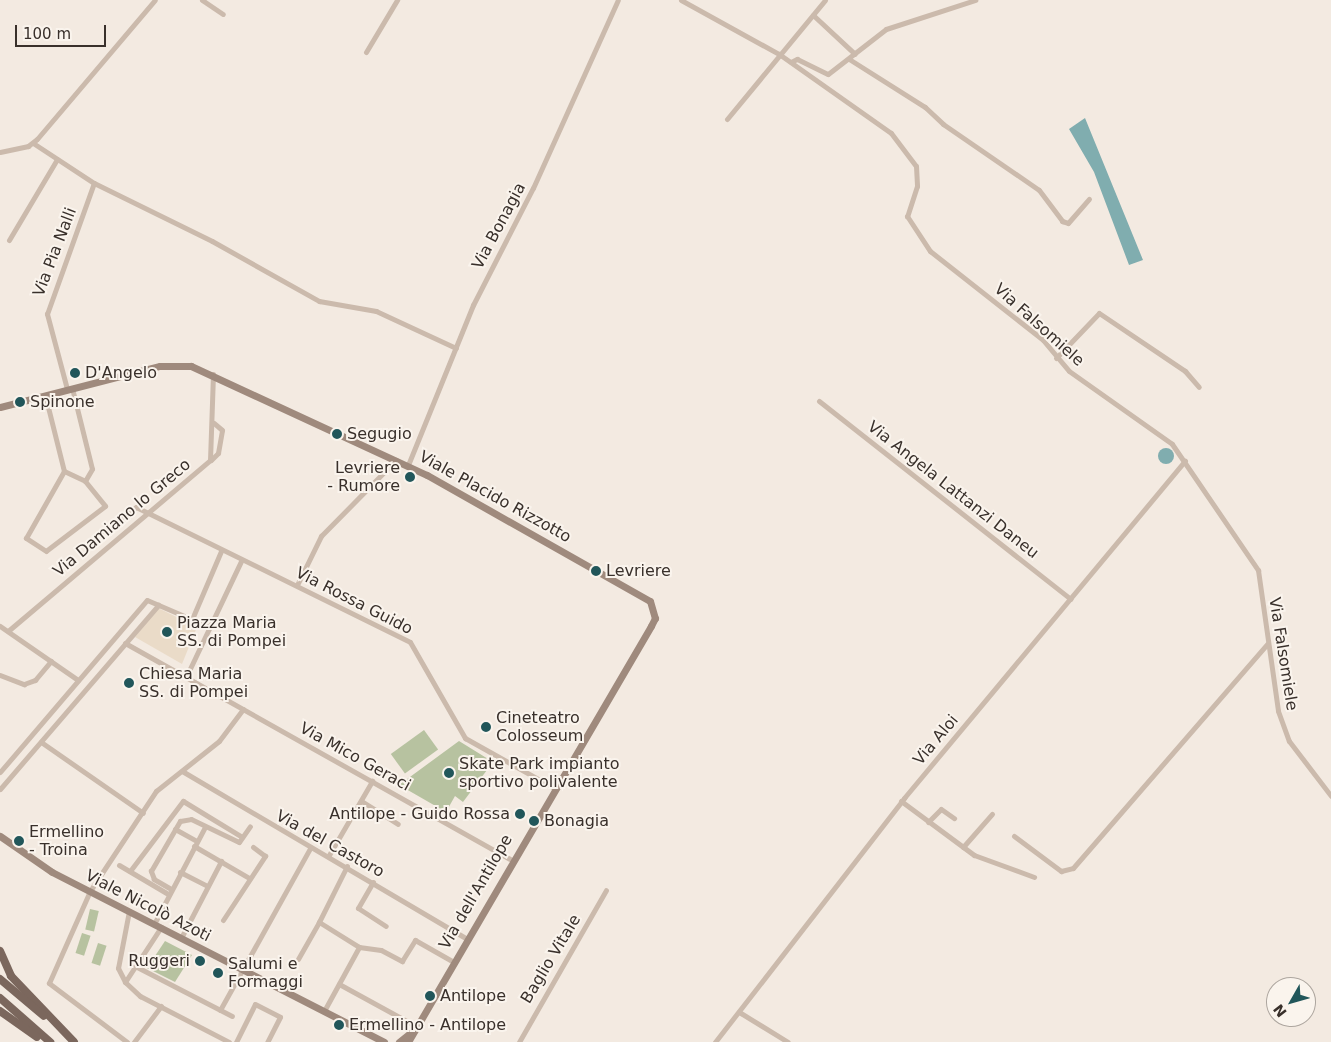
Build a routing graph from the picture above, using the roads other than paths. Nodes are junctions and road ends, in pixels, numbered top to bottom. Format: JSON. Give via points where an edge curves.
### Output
{"nodes":[{"id":1,"x":156,"y":0,"type":"edge"},
{"id":2,"x":202,"y":0,"type":"edge"},
{"id":3,"x":396,"y":0,"type":"edge"},
{"id":4,"x":618,"y":0,"type":"edge"},
{"id":5,"x":681,"y":0,"type":"edge"},
{"id":6,"x":825,"y":0,"type":"edge"},
{"id":7,"x":975,"y":0,"type":"edge"},
{"id":8,"x":223,"y":14,"type":"dead end"},
{"id":9,"x":813,"y":15,"type":"junction"},
{"id":10,"x":366,"y":52,"type":"dead end"},
{"id":11,"x":779,"y":54,"type":"junction"},
{"id":12,"x":854,"y":54,"type":"junction"},
{"id":13,"x":849,"y":59,"type":"junction"},
{"id":14,"x":791,"y":62,"type":"junction"},
{"id":15,"x":727,"y":119,"type":"dead end"},
{"id":16,"x":33,"y":142,"type":"junction"},
{"id":17,"x":0,"y":152,"type":"edge"},
{"id":18,"x":57,"y":159,"type":"junction"},
{"id":19,"x":94,"y":183,"type":"junction"},
{"id":20,"x":1088,"y":199,"type":"dead end"},
{"id":21,"x":9,"y":240,"type":"dead end"},
{"id":22,"x":456,"y":348,"type":"junction"},
{"id":23,"x":1056,"y":358,"type":"junction"},
{"id":24,"x":213,"y":374,"type":"junction"},
{"id":25,"x":1199,"y":387,"type":"dead end"},
{"id":26,"x":70,"y":389,"type":"junction"},
{"id":27,"x":45,"y":396,"type":"junction"},
{"id":28,"x":818,"y":401,"type":"dead end"},
{"id":29,"x":0,"y":407,"type":"edge"},
{"id":30,"x":396,"y":460,"type":"junction"},
{"id":31,"x":1185,"y":461,"type":"junction"},
{"id":32,"x":408,"y":465,"type":"junction"},
{"id":33,"x":64,"y":471,"type":"junction"},
{"id":34,"x":85,"y":481,"type":"junction"},
{"id":35,"x":149,"y":515,"type":"junction"},
{"id":36,"x":104,"y":531,"type":"dead end"},
{"id":37,"x":221,"y":551,"type":"junction"},
{"id":38,"x":241,"y":561,"type":"junction"},
{"id":39,"x":297,"y":585,"type":"junction"},
{"id":40,"x":1071,"y":599,"type":"junction"},
{"id":41,"x":158,"y":605,"type":"junction"},
{"id":42,"x":655,"y":610,"type":"joint"},
{"id":43,"x":192,"y":619,"type":"junction"},
{"id":44,"x":0,"y":626,"type":"edge"},
{"id":45,"x":210,"y":627,"type":"junction"},
{"id":46,"x":8,"y":631,"type":"junction"},
{"id":47,"x":125,"y":643,"type":"junction"},
{"id":48,"x":1267,"y":644,"type":"junction"},
{"id":49,"x":51,"y":661,"type":"junction"},
{"id":50,"x":0,"y":675,"type":"edge"},
{"id":51,"x":186,"y":677,"type":"junction"},
{"id":52,"x":78,"y":680,"type":"junction"},
{"id":53,"x":243,"y":709,"type":"junction"},
{"id":54,"x":41,"y":742,"type":"junction"},
{"id":55,"x":182,"y":771,"type":"junction"},
{"id":56,"x":0,"y":772,"type":"edge"},
{"id":57,"x":372,"y":781,"type":"junction"},
{"id":58,"x":554,"y":788,"type":"junction"},
{"id":59,"x":0,"y":789,"type":"edge"},
{"id":60,"x":1331,"y":796,"type":"edge"},
{"id":61,"x":902,"y":801,"type":"junction"},
{"id":62,"x":362,"y":802,"type":"junction"},
{"id":63,"x":197,"y":810,"type":"junction"},
{"id":64,"x":143,"y":813,"type":"junction"},
{"id":65,"x":992,"y":814,"type":"dead end"},
{"id":66,"x":172,"y":816,"type":"junction"},
{"id":67,"x":954,"y":818,"type":"dead end"},
{"id":68,"x":191,"y":819,"type":"junction"},
{"id":69,"x":180,"y":821,"type":"junction"},
{"id":70,"x":928,"y":822,"type":"junction"},
{"id":71,"x":398,"y":824,"type":"dead end"},
{"id":72,"x":250,"y":826,"type":"dead end"},
{"id":73,"x":205,"y":827,"type":"junction"},
{"id":74,"x":175,"y":829,"type":"junction"},
{"id":75,"x":0,"y":836,"type":"edge"},
{"id":76,"x":1014,"y":836,"type":"dead end"},
{"id":77,"x":242,"y":837,"type":"junction"},
{"id":78,"x":195,"y":843,"type":"junction"},
{"id":79,"x":253,"y":847,"type":"dead end"},
{"id":80,"x":963,"y":847,"type":"junction"},
{"id":81,"x":310,"y":848,"type":"junction"},
{"id":82,"x":328,"y":855,"type":"junction"},
{"id":83,"x":511,"y":860,"type":"junction"},
{"id":84,"x":221,"y":861,"type":"junction"},
{"id":85,"x":118,"y":865,"type":"dead end"},
{"id":86,"x":347,"y":866,"type":"junction"},
{"id":87,"x":130,"y":872,"type":"junction"},
{"id":88,"x":180,"y":872,"type":"junction"},
{"id":89,"x":1034,"y":877,"type":"dead end"},
{"id":90,"x":249,"y":878,"type":"junction"},
{"id":91,"x":373,"y":882,"type":"junction"},
{"id":92,"x":207,"y":886,"type":"junction"},
{"id":93,"x":606,"y":890,"type":"dead end"},
{"id":94,"x":90,"y":891,"type":"junction"},
{"id":95,"x":170,"y":892,"type":"junction"},
{"id":96,"x":129,"y":911,"type":"junction"},
{"id":97,"x":223,"y":920,"type":"dead end"},
{"id":98,"x":319,"y":922,"type":"junction"},
{"id":99,"x":154,"y":924,"type":"junction"},
{"id":100,"x":386,"y":926,"type":"dead end"},
{"id":101,"x":161,"y":927,"type":"junction"},
{"id":102,"x":182,"y":938,"type":"junction"},
{"id":103,"x":465,"y":938,"type":"junction"},
{"id":104,"x":359,"y":947,"type":"junction"},
{"id":105,"x":0,"y":951,"type":"edge"},
{"id":106,"x":298,"y":959,"type":"dead end"},
{"id":107,"x":452,"y":961,"type":"junction"},
{"id":108,"x":135,"y":966,"type":"junction"},
{"id":109,"x":241,"y":968,"type":"junction"},
{"id":110,"x":0,"y":979,"type":"edge"},
{"id":111,"x":125,"y":982,"type":"junction"},
{"id":112,"x":339,"y":984,"type":"junction"},
{"id":113,"x":0,"y":998,"type":"edge"},
{"id":114,"x":161,"y":1006,"type":"junction"},
{"id":115,"x":220,"y":1010,"type":"junction"},
{"id":116,"x":0,"y":1011,"type":"edge"},
{"id":117,"x":324,"y":1011,"type":"junction"},
{"id":118,"x":739,"y":1012,"type":"junction"},
{"id":119,"x":232,"y":1016,"type":"dead end"},
{"id":120,"x":414,"y":1025,"type":"junction"},
{"id":121,"x":410,"y":1033,"type":"junction"},
{"id":122,"x":368,"y":1036,"type":"junction"},
{"id":123,"x":44,"y":1042,"type":"edge"},
{"id":124,"x":50,"y":1042,"type":"edge"},
{"id":125,"x":74,"y":1042,"type":"edge"},
{"id":126,"x":128,"y":1042,"type":"edge"},
{"id":127,"x":134,"y":1042,"type":"edge"},
{"id":128,"x":229,"y":1042,"type":"edge"},
{"id":129,"x":236,"y":1042,"type":"edge"},
{"id":130,"x":267,"y":1042,"type":"edge"},
{"id":131,"x":375,"y":1042,"type":"edge"},
{"id":132,"x":384,"y":1042,"type":"edge"},
{"id":133,"x":399,"y":1042,"type":"edge"},
{"id":134,"x":408,"y":1042,"type":"edge"},
{"id":135,"x":519,"y":1042,"type":"edge"},
{"id":136,"x":715,"y":1042,"type":"edge"},
{"id":137,"x":788,"y":1042,"type":"edge"}],
"edges":[{"from":1,"to":16,"type":"street","via":[[72,103]]},
{"from":2,"to":8,"type":"street"},
{"from":3,"to":10,"type":"street"},
{"from":4,"to":22,"type":"street","name":"Via Bonagia"},
{"from":5,"to":11,"type":"street","name":"Via Falsomiele"},
{"from":6,"to":9,"type":"street"},
{"from":7,"to":12,"type":"street","via":[[886,29]]},
{"from":9,"to":11,"type":"street"},
{"from":9,"to":12,"type":"street"},
{"from":11,"to":14,"type":"street","name":"Via Falsomiele"},
{"from":11,"to":15,"type":"street"},
{"from":12,"to":13,"type":"street"},
{"from":13,"to":14,"type":"street","via":[[823,75],[797,59]]},
{"from":13,"to":20,"type":"street","via":[[925,107],[943,124],[1039,190],[1062,222],[1068,224]]},
{"from":14,"to":23,"type":"street","name":"Via Falsomiele","via":[[898,139],[918,173],[907,216],[918,236],[939,259],[1043,340]]},
{"from":16,"to":17,"type":"street"},
{"from":16,"to":18,"type":"street"},
{"from":18,"to":19,"type":"street"},
{"from":18,"to":21,"type":"street"},
{"from":19,"to":22,"type":"street","via":[[212,240],[320,301],[376,311]]},
{"from":19,"to":26,"type":"street","name":"Via Pia Nalli","via":[[47,314]]},
{"from":22,"to":32,"type":"street","name":"Via Bonagia"},
{"from":23,"to":25,"type":"street","via":[[1098,314],[1185,371]]},
{"from":23,"to":31,"type":"street","name":"Via Falsomiele","via":[[1145,422]]},
{"from":24,"to":26,"type":"street","name":"Viale Placido Rizzotto","via":[[171,364]]},
{"from":24,"to":30,"type":"street","name":"Viale Placido Rizzotto"},
{"from":24,"to":35,"type":"street","name":"Via Damiano lo Greco","via":[[214,423],[210,460]]},
{"from":26,"to":27,"type":"street","name":"Viale Placido Rizzotto"},
{"from":26,"to":34,"type":"street","name":"Via Pia Nalli","via":[[92,469]]},
{"from":27,"to":29,"type":"street","name":"Viale Placido Rizzotto"},
{"from":27,"to":33,"type":"street"},
{"from":28,"to":40,"type":"street","name":"Via Angela Lattanzi Daneu"},
{"from":30,"to":32,"type":"street","name":"Viale Placido Rizzotto"},
{"from":30,"to":39,"type":"street","via":[[321,536]]},
{"from":31,"to":40,"type":"street","name":"Via Aloi"},
{"from":31,"to":48,"type":"street","name":"Via Falsomiele","via":[[1258,570]]},
{"from":32,"to":42,"type":"street","name":"Viale Placido Rizzotto","via":[[645,596]]},
{"from":33,"to":34,"type":"street"},
{"from":33,"to":34,"type":"street","via":[[26,538],[46,551],[105,506]]},
{"from":35,"to":36,"type":"street","via":[[136,507]]},
{"from":35,"to":37,"type":"street","name":"Via Rossa Guido"},
{"from":35,"to":46,"type":"street","name":"Via Damiano lo Greco"},
{"from":37,"to":38,"type":"street","name":"Via Rossa Guido"},
{"from":37,"to":43,"type":"street"},
{"from":38,"to":39,"type":"street","name":"Via Rossa Guido"},
{"from":38,"to":45,"type":"street"},
{"from":39,"to":58,"type":"street","name":"Via Rossa Guido","via":[[410,642],[465,738]]},
{"from":40,"to":61,"type":"street","name":"Via Aloi"},
{"from":41,"to":43,"type":"street"},
{"from":41,"to":47,"type":"street"},
{"from":41,"to":52,"type":"street","via":[[147,600]]},
{"from":42,"to":58,"type":"street","name":"Via dell'Antilope","via":[[651,626]]},
{"from":43,"to":45,"type":"street"},
{"from":44,"to":46,"type":"street"},
{"from":45,"to":51,"type":"street"},
{"from":46,"to":49,"type":"street"},
{"from":47,"to":51,"type":"street","name":"Via Mico Geraci"},
{"from":47,"to":54,"type":"street"},
{"from":48,"to":60,"type":"street","name":"Via Falsomiele","via":[[1275,700],[1289,741]]},
{"from":48,"to":76,"type":"street","via":[[1074,868],[1061,871]]},
{"from":49,"to":50,"type":"street","via":[[35,680],[24,684]]},
{"from":49,"to":52,"type":"street"},
{"from":51,"to":53,"type":"street","name":"Via Mico Geraci"},
{"from":52,"to":56,"type":"street"},
{"from":53,"to":55,"type":"street","via":[[219,741]]},
{"from":53,"to":57,"type":"street","name":"Via Mico Geraci"},
{"from":54,"to":59,"type":"street"},
{"from":54,"to":64,"type":"street"},
{"from":55,"to":64,"type":"street","via":[[156,791]]},
{"from":55,"to":81,"type":"street","name":"Via del Castoro"},
{"from":57,"to":62,"type":"street"},
{"from":57,"to":83,"type":"street","name":"Via Mico Geraci"},
{"from":58,"to":83,"type":"street","name":"Via dell'Antilope"},
{"from":61,"to":70,"type":"street"},
{"from":61,"to":118,"type":"street","name":"Via Aloi"},
{"from":62,"to":71,"type":"street"},
{"from":62,"to":82,"type":"street"},
{"from":63,"to":66,"type":"street","via":[[183,801]]},
{"from":63,"to":68,"type":"street"},
{"from":63,"to":77,"type":"street"},
{"from":64,"to":94,"type":"street"},
{"from":65,"to":80,"type":"street"},
{"from":66,"to":69,"type":"street"},
{"from":66,"to":87,"type":"street"},
{"from":67,"to":70,"type":"street","via":[[941,809]]},
{"from":68,"to":69,"type":"street"},
{"from":68,"to":73,"type":"street"},
{"from":69,"to":74,"type":"street"},
{"from":70,"to":80,"type":"street"},
{"from":72,"to":77,"type":"street"},
{"from":73,"to":77,"type":"street","via":[[239,842]]},
{"from":73,"to":78,"type":"street"},
{"from":74,"to":78,"type":"street"},
{"from":74,"to":95,"type":"street","via":[[151,871],[154,879]]},
{"from":75,"to":94,"type":"street","name":"Viale Nicolò Azoti","via":[[28,858]]},
{"from":78,"to":84,"type":"street"},
{"from":78,"to":88,"type":"street"},
{"from":79,"to":90,"type":"street","via":[[265,856]]},
{"from":80,"to":89,"type":"street"},
{"from":81,"to":82,"type":"street","name":"Via del Castoro"},
{"from":81,"to":109,"type":"street"},
{"from":82,"to":86,"type":"street","name":"Via del Castoro"},
{"from":83,"to":103,"type":"street","name":"Via dell'Antilope"},
{"from":84,"to":90,"type":"street"},
{"from":84,"to":92,"type":"street"},
{"from":85,"to":87,"type":"street"},
{"from":86,"to":91,"type":"street","name":"Via del Castoro"},
{"from":86,"to":98,"type":"street"},
{"from":87,"to":95,"type":"street"},
{"from":88,"to":92,"type":"street"},
{"from":88,"to":95,"type":"street"},
{"from":90,"to":97,"type":"street"},
{"from":91,"to":100,"type":"street","via":[[358,908]]},
{"from":91,"to":103,"type":"street","name":"Via del Castoro"},
{"from":92,"to":102,"type":"street"},
{"from":93,"to":135,"type":"street","name":"Baglio Vitale"},
{"from":94,"to":96,"type":"street","name":"Viale Nicolò Azoti"},
{"from":94,"to":126,"type":"street","via":[[49,983]]},
{"from":95,"to":99,"type":"street"},
{"from":96,"to":99,"type":"street","name":"Viale Nicolò Azoti"},
{"from":96,"to":111,"type":"street","via":[[118,968]]},
{"from":98,"to":104,"type":"street"},
{"from":98,"to":106,"type":"street"},
{"from":99,"to":101,"type":"street","name":"Viale Nicolò Azoti"},
{"from":101,"to":102,"type":"street","name":"Viale Nicolò Azoti"},
{"from":101,"to":108,"type":"street"},
{"from":102,"to":109,"type":"street","name":"Viale Nicolò Azoti"},
{"from":103,"to":107,"type":"street","name":"Via dell'Antilope"},
{"from":104,"to":107,"type":"street","via":[[381,950],[402,961],[415,940]]},
{"from":104,"to":112,"type":"street"},
{"from":105,"to":125,"type":"main road","via":[[12,976]]},
{"from":107,"to":120,"type":"street","name":"Via dell'Antilope"},
{"from":108,"to":111,"type":"street"},
{"from":108,"to":115,"type":"street"},
{"from":109,"to":115,"type":"street"},
{"from":109,"to":117,"type":"street","name":"Viale Nicolò Azoti"},
{"from":110,"to":125,"type":"main road"},
{"from":111,"to":114,"type":"street"},
{"from":112,"to":117,"type":"street"},
{"from":112,"to":120,"type":"street"},
{"from":113,"to":124,"type":"main road"},
{"from":114,"to":127,"type":"street"},
{"from":114,"to":128,"type":"street"},
{"from":115,"to":119,"type":"street"},
{"from":116,"to":123,"type":"main road"},
{"from":117,"to":122,"type":"street","name":"Viale Nicolò Azoti"},
{"from":118,"to":136,"type":"street","name":"Via Aloi"},
{"from":118,"to":137,"type":"street"},
{"from":120,"to":121,"type":"street","name":"Via dell'Antilope"},
{"from":121,"to":133,"type":"street"},
{"from":121,"to":134,"type":"street"},
{"from":122,"to":131,"type":"street"},
{"from":122,"to":132,"type":"street"},
{"from":129,"to":130,"type":"street","via":[[255,1004],[280,1017]]}]}
